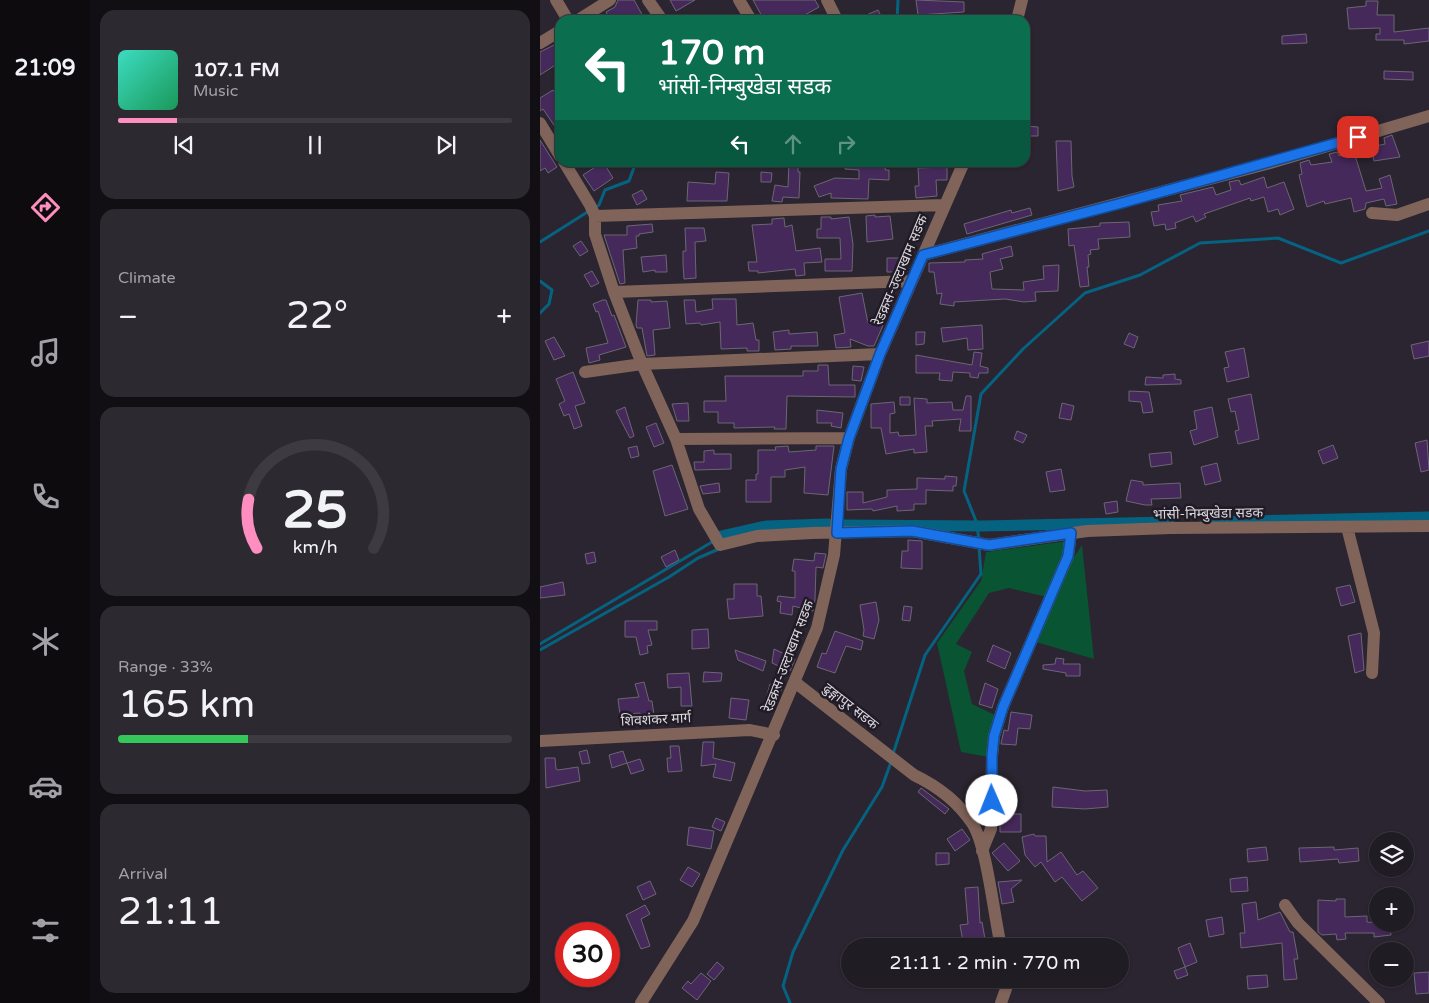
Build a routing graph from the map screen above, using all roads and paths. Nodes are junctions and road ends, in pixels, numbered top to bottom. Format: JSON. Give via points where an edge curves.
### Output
{"nodes":[{"id":1,"x":556,"y":0,"type":"edge"},
{"id":2,"x":610,"y":0,"type":"edge"},
{"id":3,"x":648,"y":0,"type":"edge"},
{"id":4,"x":739,"y":0,"type":"edge"},
{"id":5,"x":827,"y":0,"type":"edge"},
{"id":6,"x":1022,"y":0,"type":"edge"},
{"id":7,"x":565,"y":15,"type":"edge"},
{"id":8,"x":586,"y":15,"type":"edge"},
{"id":9,"x":658,"y":15,"type":"edge"},
{"id":10,"x":748,"y":15,"type":"edge"},
{"id":11,"x":834,"y":15,"type":"edge"},
{"id":12,"x":1018,"y":15,"type":"edge"},
{"id":13,"x":555,"y":34,"type":"edge"},
{"id":14,"x":540,"y":43,"type":"edge"},
{"id":15,"x":1429,"y":116,"type":"edge"},
{"id":16,"x":540,"y":123,"type":"edge"},
{"id":17,"x":555,"y":148,"type":"edge"},
{"id":18,"x":567,"y":167,"type":"edge"},
{"id":19,"x":962,"y":167,"type":"edge"},
{"id":20,"x":1429,"y":204,"type":"edge"},
{"id":21,"x":944,"y":205,"type":"junction"},
{"id":22,"x":592,"y":210,"type":"junction"},
{"id":23,"x":1372,"y":213,"type":"dead end"},
{"id":24,"x":923,"y":255,"type":"junction"},
{"id":25,"x":912,"y":281,"type":"junction"},
{"id":26,"x":614,"y":292,"type":"junction"},
{"id":27,"x":880,"y":354,"type":"junction"},
{"id":28,"x":642,"y":364,"type":"junction"},
{"id":29,"x":585,"y":372,"type":"dead end"},
{"id":30,"x":849,"y":438,"type":"junction"},
{"id":31,"x":676,"y":439,"type":"junction"},
{"id":32,"x":1429,"y":526,"type":"edge"},
{"id":33,"x":1347,"y":527,"type":"junction"},
{"id":34,"x":837,"y":533,"type":"junction"},
{"id":35,"x":1071,"y":533,"type":"junction"},
{"id":36,"x":1372,"y":673,"type":"dead end"},
{"id":37,"x":796,"y":683,"type":"junction"},
{"id":38,"x":774,"y":735,"type":"junction"},
{"id":39,"x":540,"y":741,"type":"edge"},
{"id":40,"x":982,"y":851,"type":"junction"},
{"id":41,"x":1284,"y":905,"type":"dead end"},
{"id":42,"x":999,"y":938,"type":"edge"},
{"id":43,"x":1006,"y":988,"type":"edge"},
{"id":44,"x":641,"y":1003,"type":"edge"},
{"id":45,"x":1001,"y":1003,"type":"edge"},
{"id":46,"x":1379,"y":1003,"type":"edge"}],
"edges":[{"from":1,"to":7,"type":"street"},
{"from":2,"to":8,"type":"street"},
{"from":3,"to":9,"type":"street"},
{"from":4,"to":10,"type":"street"},
{"from":5,"to":11,"type":"street"},
{"from":6,"to":12,"type":"street"},
{"from":13,"to":14,"type":"street"},
{"from":15,"to":24,"type":"street","via":[[1242,170]]},
{"from":16,"to":17,"type":"street"},
{"from":18,"to":22,"type":"street"},
{"from":19,"to":21,"type":"street","name":"रेडक्रस-उल्टाखाम सडक"},
{"from":20,"to":23,"type":"street","via":[[1397,215]]},
{"from":21,"to":22,"type":"street"},
{"from":21,"to":24,"type":"street","name":"रेडक्रस-उल्टाखाम सडक"},
{"from":22,"to":26,"type":"street","via":[[595,234]]},
{"from":24,"to":25,"type":"street","name":"रेडक्रस-उल्टाखाम सडक"},
{"from":25,"to":26,"type":"street"},
{"from":25,"to":27,"type":"street","name":"रेडक्रस-उल्टाखाम सडक"},
{"from":26,"to":28,"type":"street"},
{"from":27,"to":28,"type":"street"},
{"from":27,"to":30,"type":"street","name":"रेडक्रस-उल्टाखाम सडक"},
{"from":28,"to":29,"type":"street"},
{"from":28,"to":31,"type":"street"},
{"from":30,"to":31,"type":"street"},
{"from":30,"to":34,"type":"street","name":"रेडक्रस-उल्टाखाम सडक","via":[[841,469]]},
{"from":31,"to":34,"type":"street","via":[[699,509],[720,545],[757,536]]},
{"from":32,"to":33,"type":"street","name":"भांसी-निम्बुखेडा सडक"},
{"from":33,"to":35,"type":"street","name":"भांसी-निम्बुखेडा सडक","via":[[1171,528]]},
{"from":33,"to":36,"type":"street","via":[[1374,633]]},
{"from":34,"to":35,"type":"street","name":"भांसी-निम्बुखेडा सडक","via":[[912,531],[989,545]]},
{"from":34,"to":37,"type":"street","name":"रेडक्रस-उल्टाखाम सडक","via":[[820,620]]},
{"from":35,"to":40,"type":"street","via":[[1068,556],[1003,707],[994,736],[991,829]]},
{"from":37,"to":38,"type":"street","name":"रेडक्रस-उल्टाखाम सडक"},
{"from":37,"to":40,"type":"street","name":"ढुङ्गापुर सडक","via":[[952,800],[973,824]]},
{"from":38,"to":39,"type":"street","name":"शिवशंकर मार्ग","via":[[750,730]]},
{"from":38,"to":44,"type":"street","name":"रेडक्रस-उल्टाखाम सडक","via":[[693,921]]},
{"from":40,"to":42,"type":"street"},
{"from":41,"to":46,"type":"street"},
{"from":43,"to":45,"type":"street"}]}
